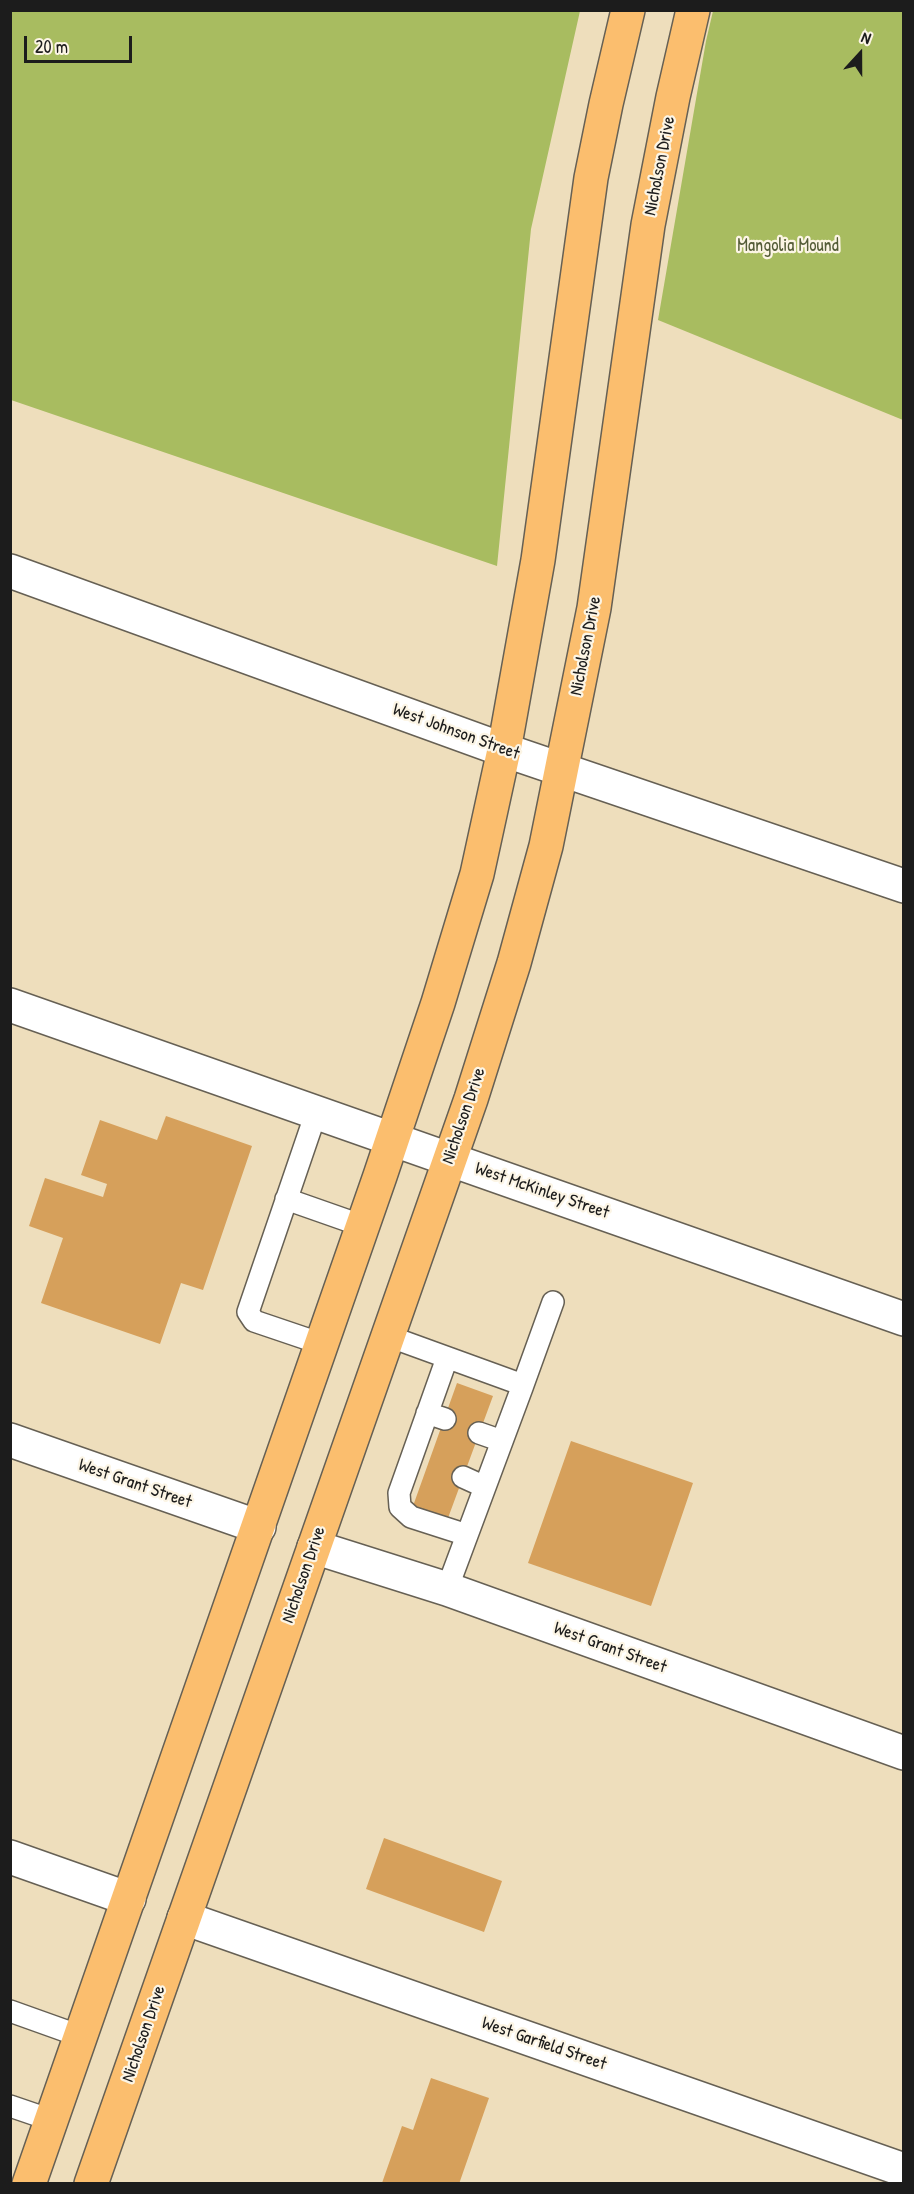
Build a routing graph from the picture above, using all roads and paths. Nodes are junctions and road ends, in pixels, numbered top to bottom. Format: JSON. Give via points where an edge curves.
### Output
{"nodes":[{"id":1,"x":628,"y":10,"type":"edge"},
{"id":2,"x":693,"y":10,"type":"edge"},
{"id":3,"x":10,"y":571,"type":"edge"},
{"id":4,"x":504,"y":750,"type":"junction"},
{"id":5,"x":560,"y":770,"type":"junction"},
{"id":6,"x":903,"y":886,"type":"edge"},
{"id":7,"x":10,"y":1005,"type":"edge"},
{"id":8,"x":316,"y":1113,"type":"junction"},
{"id":9,"x":393,"y":1140,"type":"junction"},
{"id":10,"x":450,"y":1159,"type":"junction"},
{"id":11,"x":286,"y":1199,"type":"junction"},
{"id":12,"x":363,"y":1226,"type":"junction"},
{"id":13,"x":553,"y":1302,"type":"dead end"},
{"id":14,"x":903,"y":1318,"type":"edge"},
{"id":15,"x":388,"y":1336,"type":"junction"},
{"id":16,"x":322,"y":1344,"type":"junction"},
{"id":17,"x":447,"y":1358,"type":"junction"},
{"id":18,"x":523,"y":1385,"type":"junction"},
{"id":19,"x":479,"y":1433,"type":"dead end"},
{"id":20,"x":10,"y":1440,"type":"edge"},
{"id":21,"x":502,"y":1441,"type":"junction"},
{"id":22,"x":463,"y":1478,"type":"dead end"},
{"id":23,"x":485,"y":1486,"type":"junction"},
{"id":24,"x":259,"y":1527,"type":"junction"},
{"id":25,"x":467,"y":1535,"type":"junction"},
{"id":26,"x":314,"y":1547,"type":"junction"},
{"id":27,"x":447,"y":1589,"type":"junction"},
{"id":28,"x":903,"y":1753,"type":"edge"},
{"id":29,"x":10,"y":1857,"type":"edge"},
{"id":30,"x":129,"y":1899,"type":"junction"},
{"id":31,"x":184,"y":1918,"type":"junction"},
{"id":32,"x":94,"y":1998,"type":"junction"},
{"id":33,"x":10,"y":2011,"type":"edge"},
{"id":34,"x":81,"y":2036,"type":"junction"},
{"id":35,"x":10,"y":2106,"type":"edge"},
{"id":36,"x":51,"y":2120,"type":"junction"},
{"id":37,"x":903,"y":2169,"type":"edge"},
{"id":38,"x":29,"y":2184,"type":"edge"},
{"id":39,"x":51,"y":2184,"type":"edge"},
{"id":40,"x":91,"y":2184,"type":"edge"}],
"edges":[{"from":1,"to":4,"type":"main road","via":[[591,178],[538,560]]},
{"from":2,"to":5,"type":"main road","name":"Nicholson Drive","via":[[648,225],[594,608]]},
{"from":3,"to":4,"type":"street","name":"West Johnson Street"},
{"from":4,"to":5,"type":"street","name":"West Johnson Street"},
{"from":4,"to":9,"type":"main road","via":[[477,874]]},
{"from":5,"to":6,"type":"street","name":"West Johnson Street"},
{"from":5,"to":10,"type":"main road","name":"Nicholson Drive","via":[[546,846],[514,963]]},
{"from":7,"to":8,"type":"street","name":"West McKinley Street"},
{"from":8,"to":9,"type":"street","name":"West McKinley Street"},
{"from":8,"to":11,"type":"lane"},
{"from":9,"to":10,"type":"street","name":"West McKinley Street"},
{"from":9,"to":12,"type":"main road"},
{"from":10,"to":14,"type":"street","name":"West McKinley Street"},
{"from":10,"to":15,"type":"main road","name":"Nicholson Drive"},
{"from":11,"to":12,"type":"lane"},
{"from":11,"to":16,"type":"lane","via":[[248,1312],[254,1321]]},
{"from":12,"to":16,"type":"main road"},
{"from":13,"to":18,"type":"lane"},
{"from":15,"to":17,"type":"lane"},
{"from":15,"to":26,"type":"main road","name":"Nicholson Drive"},
{"from":16,"to":24,"type":"main road"},
{"from":17,"to":18,"type":"lane"},
{"from":17,"to":25,"type":"lane","via":[[436,1416],[419,1462],[399,1493],[400,1507],[411,1517]]},
{"from":18,"to":21,"type":"lane"},
{"from":19,"to":21,"type":"lane"},
{"from":20,"to":24,"type":"street","name":"West Grant Street"},
{"from":21,"to":23,"type":"lane"},
{"from":22,"to":23,"type":"lane"},
{"from":23,"to":25,"type":"lane"},
{"from":24,"to":30,"type":"main road"},
{"from":25,"to":27,"type":"lane"},
{"from":26,"to":27,"type":"street","name":"West Grant Street"},
{"from":26,"to":31,"type":"main road","name":"Nicholson Drive"},
{"from":27,"to":28,"type":"street","name":"West Grant Street"},
{"from":29,"to":30,"type":"street"},
{"from":30,"to":32,"type":"main road"},
{"from":31,"to":37,"type":"street","name":"West Garfield Street"},
{"from":31,"to":40,"type":"main road","name":"Nicholson Drive"},
{"from":32,"to":34,"type":"main road"},
{"from":32,"to":39,"type":"main road","via":[[82,2072]]},
{"from":33,"to":34,"type":"lane"},
{"from":34,"to":36,"type":"main road"},
{"from":35,"to":36,"type":"lane"},
{"from":36,"to":38,"type":"main road"}]}
